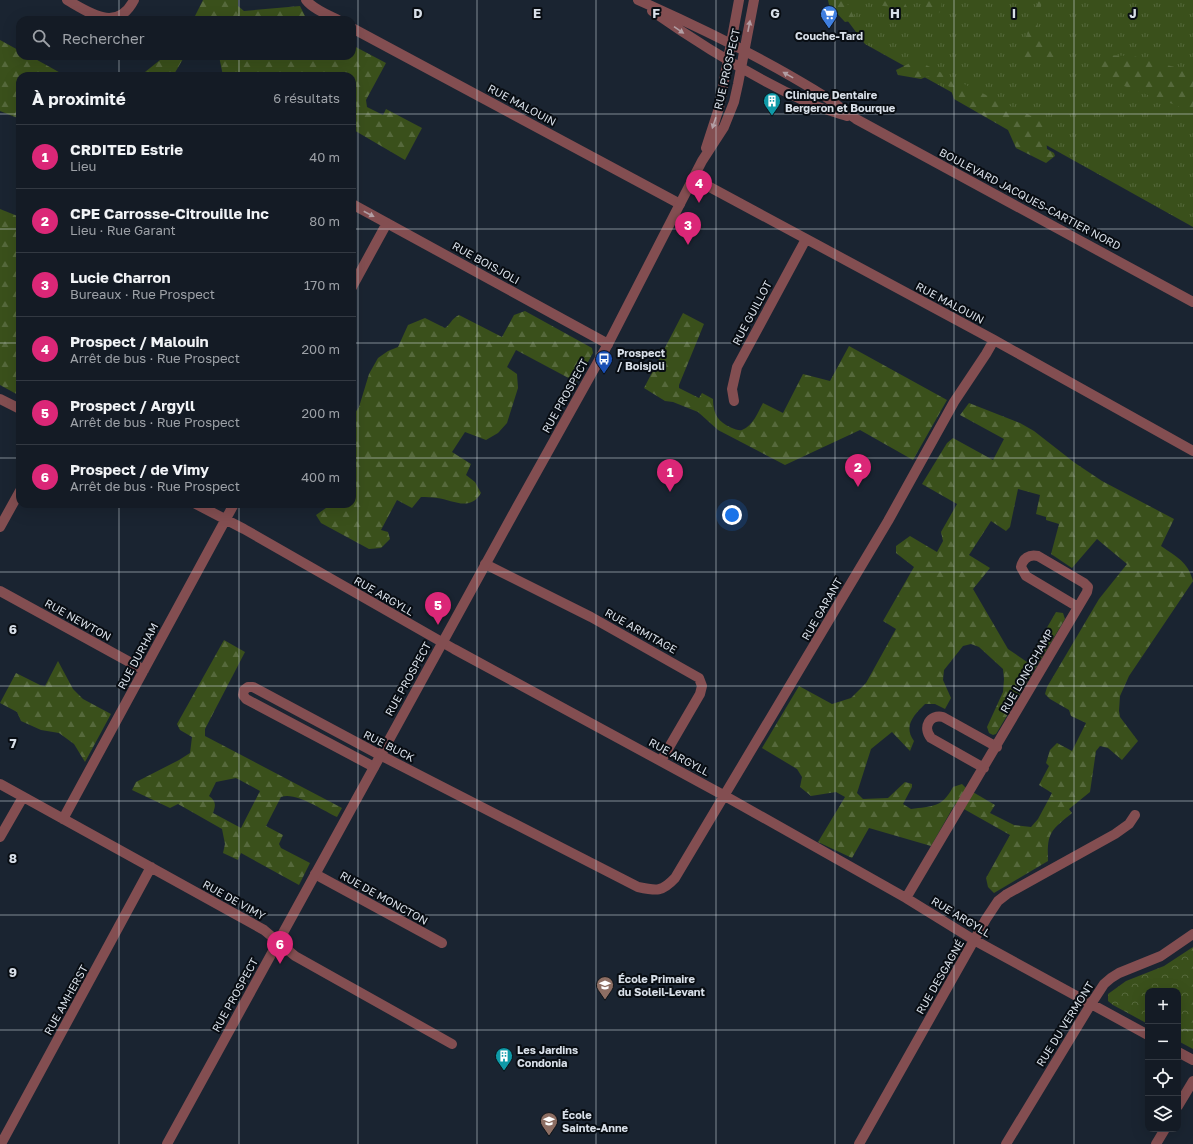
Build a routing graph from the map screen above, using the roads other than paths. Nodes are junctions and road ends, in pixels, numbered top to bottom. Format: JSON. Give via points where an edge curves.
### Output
{"nodes":[{"id":1,"x":67,"y":0,"type":"edge"},
{"id":2,"x":134,"y":0,"type":"edge"},
{"id":3,"x":306,"y":0,"type":"edge"},
{"id":4,"x":636,"y":0,"type":"edge"},
{"id":5,"x":739,"y":0,"type":"edge"},
{"id":6,"x":754,"y":0,"type":"edge"},
{"id":7,"x":97,"y":16,"type":"edge"},
{"id":8,"x":120,"y":16,"type":"edge"},
{"id":9,"x":330,"y":16,"type":"edge"},
{"id":10,"x":356,"y":30,"type":"edge"},
{"id":11,"x":731,"y":44,"type":"junction"},
{"id":12,"x":744,"y":51,"type":"junction"},
{"id":13,"x":728,"y":60,"type":"junction"},
{"id":14,"x":742,"y":67,"type":"junction"},
{"id":15,"x":856,"y":119,"type":"junction"},
{"id":16,"x":702,"y":161,"type":"junction"},
{"id":17,"x":693,"y":178,"type":"junction"},
{"id":18,"x":680,"y":204,"type":"junction"},
{"id":19,"x":356,"y":206,"type":"edge"},
{"id":20,"x":387,"y":223,"type":"junction"},
{"id":21,"x":806,"y":239,"type":"junction"},
{"id":22,"x":356,"y":280,"type":"edge"},
{"id":23,"x":1193,"y":302,"type":"edge"},
{"id":24,"x":994,"y":340,"type":"junction"},
{"id":25,"x":608,"y":344,"type":"junction"},
{"id":26,"x":0,"y":398,"type":"edge"},
{"id":27,"x":734,"y":401,"type":"dead end"},
{"id":28,"x":16,"y":407,"type":"edge"},
{"id":29,"x":1193,"y":451,"type":"edge"},
{"id":30,"x":16,"y":498,"type":"edge"},
{"id":31,"x":204,"y":508,"type":"edge"},
{"id":32,"x":232,"y":508,"type":"edge"},
{"id":33,"x":226,"y":520,"type":"junction"},
{"id":34,"x":0,"y":527,"type":"edge"},
{"id":35,"x":486,"y":564,"type":"junction"},
{"id":36,"x":0,"y":590,"type":"edge"},
{"id":37,"x":1078,"y":607,"type":"junction"},
{"id":38,"x":442,"y":642,"type":"junction"},
{"id":39,"x":144,"y":670,"type":"junction"},
{"id":40,"x":997,"y":747,"type":"junction"},
{"id":41,"x":380,"y":755,"type":"junction"},
{"id":42,"x":661,"y":761,"type":"junction"},
{"id":43,"x":374,"y":768,"type":"junction"},
{"id":44,"x":984,"y":768,"type":"junction"},
{"id":45,"x":0,"y":784,"type":"edge"},
{"id":46,"x":725,"y":796,"type":"junction"},
{"id":47,"x":23,"y":797,"type":"junction"},
{"id":48,"x":1135,"y":815,"type":"dead end"},
{"id":49,"x":63,"y":819,"type":"junction"},
{"id":50,"x":0,"y":838,"type":"edge"},
{"id":51,"x":151,"y":868,"type":"junction"},
{"id":52,"x":315,"y":874,"type":"junction"},
{"id":53,"x":666,"y":887,"type":"joint"},
{"id":54,"x":906,"y":898,"type":"junction"},
{"id":55,"x":1193,"y":934,"type":"edge"},
{"id":56,"x":974,"y":940,"type":"junction"},
{"id":57,"x":278,"y":942,"type":"junction"},
{"id":58,"x":442,"y":943,"type":"dead end"},
{"id":59,"x":1090,"y":1004,"type":"junction"},
{"id":60,"x":1145,"y":1033,"type":"edge"},
{"id":61,"x":452,"y":1044,"type":"dead end"},
{"id":62,"x":1181,"y":1054,"type":"edge"},
{"id":63,"x":1193,"y":1060,"type":"edge"},
{"id":64,"x":1193,"y":1081,"type":"edge"},
{"id":65,"x":1181,"y":1101,"type":"edge"},
{"id":66,"x":1163,"y":1132,"type":"edge"},
{"id":67,"x":862,"y":1143,"type":"edge"},
{"id":68,"x":1,"y":1144,"type":"edge"},
{"id":69,"x":167,"y":1144,"type":"edge"},
{"id":70,"x":1006,"y":1144,"type":"edge"},
{"id":71,"x":1156,"y":1144,"type":"edge"}],
"edges":[{"from":1,"to":7,"type":"street"},
{"from":2,"to":8,"type":"street"},
{"from":3,"to":9,"type":"street"},
{"from":4,"to":11,"type":"street","name":"BOULEVARD JACQUES-CARTIER NORD"},
{"from":4,"to":13,"type":"street","name":"BOULEVARD JACQUES-CARTIER NORD","one_way":true},
{"from":5,"to":11,"type":"street","name":"RUE PROSPECT"},
{"from":12,"to":6,"type":"street","name":"RUE PROSPECT","one_way":true},
{"from":10,"to":18,"type":"street","name":"RUE MALOUIN"},
{"from":11,"to":12,"type":"street","name":"BOULEVARD JACQUES-CARTIER NORD"},
{"from":11,"to":13,"type":"street","name":"RUE PROSPECT"},
{"from":12,"to":14,"type":"street","name":"RUE PROSPECT"},
{"from":15,"to":12,"type":"street","name":"BOULEVARD JACQUES-CARTIER NORD","one_way":true,"via":[[818,91]]},
{"from":13,"to":14,"type":"street","name":"BOULEVARD JACQUES-CARTIER NORD"},
{"from":13,"to":16,"type":"street","name":"RUE PROSPECT","one_way":true,"via":[[719,108]]},
{"from":14,"to":15,"type":"street","name":"BOULEVARD JACQUES-CARTIER NORD","via":[[812,105]]},
{"from":14,"to":16,"type":"street","name":"RUE PROSPECT","via":[[730,114]]},
{"from":15,"to":23,"type":"street","name":"BOULEVARD JACQUES-CARTIER NORD"},
{"from":16,"to":17,"type":"street","name":"RUE PROSPECT"},
{"from":17,"to":18,"type":"street","name":"RUE PROSPECT"},
{"from":17,"to":21,"type":"street","name":"RUE MALOUIN"},
{"from":18,"to":25,"type":"street","name":"RUE PROSPECT"},
{"from":19,"to":20,"type":"street","name":"RUE BOISJOLI","one_way":true},
{"from":20,"to":22,"type":"street"},
{"from":20,"to":25,"type":"street","name":"RUE BOISJOLI"},
{"from":21,"to":24,"type":"street","name":"RUE MALOUIN"},
{"from":21,"to":27,"type":"street","name":"RUE GUILLOT","via":[[736,367],[732,389]]},
{"from":24,"to":29,"type":"street","name":"RUE MALOUIN"},
{"from":24,"to":46,"type":"street","name":"RUE GARANT","via":[[954,402],[888,521]]},
{"from":25,"to":35,"type":"street","name":"RUE PROSPECT"},
{"from":26,"to":28,"type":"street"},
{"from":30,"to":34,"type":"street"},
{"from":31,"to":33,"type":"street","name":"RUE ARGYLL"},
{"from":32,"to":33,"type":"street","name":"RUE DURHAM"},
{"from":33,"to":38,"type":"street","name":"RUE ARGYLL"},
{"from":33,"to":39,"type":"street","name":"RUE DURHAM"},
{"from":35,"to":38,"type":"street","name":"RUE PROSPECT"},
{"from":35,"to":42,"type":"street","name":"RUE ARMITAGE","via":[[591,617],[699,678],[702,686],[700,694]]},
{"from":36,"to":39,"type":"street","name":"RUE NEWTON"},
{"from":37,"to":37,"type":"street","name":"RUE LONGCHAMP","via":[[1087,592],[1088,587],[1084,583],[1038,556],[1030,556],[1023,560],[1021,567],[1026,576]]},
{"from":37,"to":40,"type":"street","name":"RUE LONGCHAMP"},
{"from":38,"to":41,"type":"street","name":"RUE PROSPECT"},
{"from":38,"to":42,"type":"street","name":"RUE ARGYLL"},
{"from":39,"to":49,"type":"street","name":"RUE DURHAM"},
{"from":40,"to":44,"type":"street","name":"RUE LONGCHAMP"},
{"from":40,"to":44,"type":"street","via":[[943,717],[935,717],[929,722],[927,728],[931,738]]},
{"from":41,"to":43,"type":"street","name":"RUE PROSPECT"},
{"from":41,"to":43,"type":"street","name":"RUE BUCK","via":[[253,687],[244,690],[243,695],[246,699]]},
{"from":41,"to":53,"type":"street","name":"RUE BUCK","via":[[638,887],[652,890]]},
{"from":42,"to":46,"type":"street","name":"RUE ARGYLL"},
{"from":43,"to":52,"type":"street","name":"RUE PROSPECT"},
{"from":44,"to":54,"type":"street","name":"RUE LONGCHAMP"},
{"from":45,"to":47,"type":"street","name":"RUE DE VIMY"},
{"from":46,"to":53,"type":"street","name":"RUE GARANT","via":[[675,878]]},
{"from":46,"to":54,"type":"street","name":"RUE ARGYLL"},
{"from":47,"to":49,"type":"street","name":"RUE DE VIMY"},
{"from":47,"to":50,"type":"street"},
{"from":48,"to":56,"type":"street","name":"RUE DESGAGNÉ","via":[[1129,824],[1115,834],[1007,894],[998,901]]},
{"from":49,"to":51,"type":"street","name":"RUE DE VIMY"},
{"from":51,"to":57,"type":"street","name":"RUE DE VIMY","via":[[264,930]]},
{"from":51,"to":68,"type":"street","name":"RUE AMHERST"},
{"from":52,"to":57,"type":"street","name":"RUE PROSPECT"},
{"from":52,"to":58,"type":"street","name":"RUE DE MONCTON"},
{"from":54,"to":56,"type":"street","name":"RUE ARGYLL"},
{"from":55,"to":59,"type":"street","name":"RUE DU VERMONT","via":[[1162,956],[1111,978]]},
{"from":56,"to":59,"type":"street","name":"RUE ARGYLL"},
{"from":56,"to":67,"type":"street","name":"RUE DESGAGNÉ"},
{"from":57,"to":61,"type":"street","name":"RUE DE VIMY","via":[[295,956]]},
{"from":57,"to":69,"type":"street","name":"RUE PROSPECT"},
{"from":59,"to":60,"type":"street","name":"RUE ARGYLL"},
{"from":59,"to":70,"type":"street","name":"RUE DU VERMONT"},
{"from":62,"to":63,"type":"street"},
{"from":64,"to":65,"type":"street"},
{"from":66,"to":71,"type":"street"}]}
